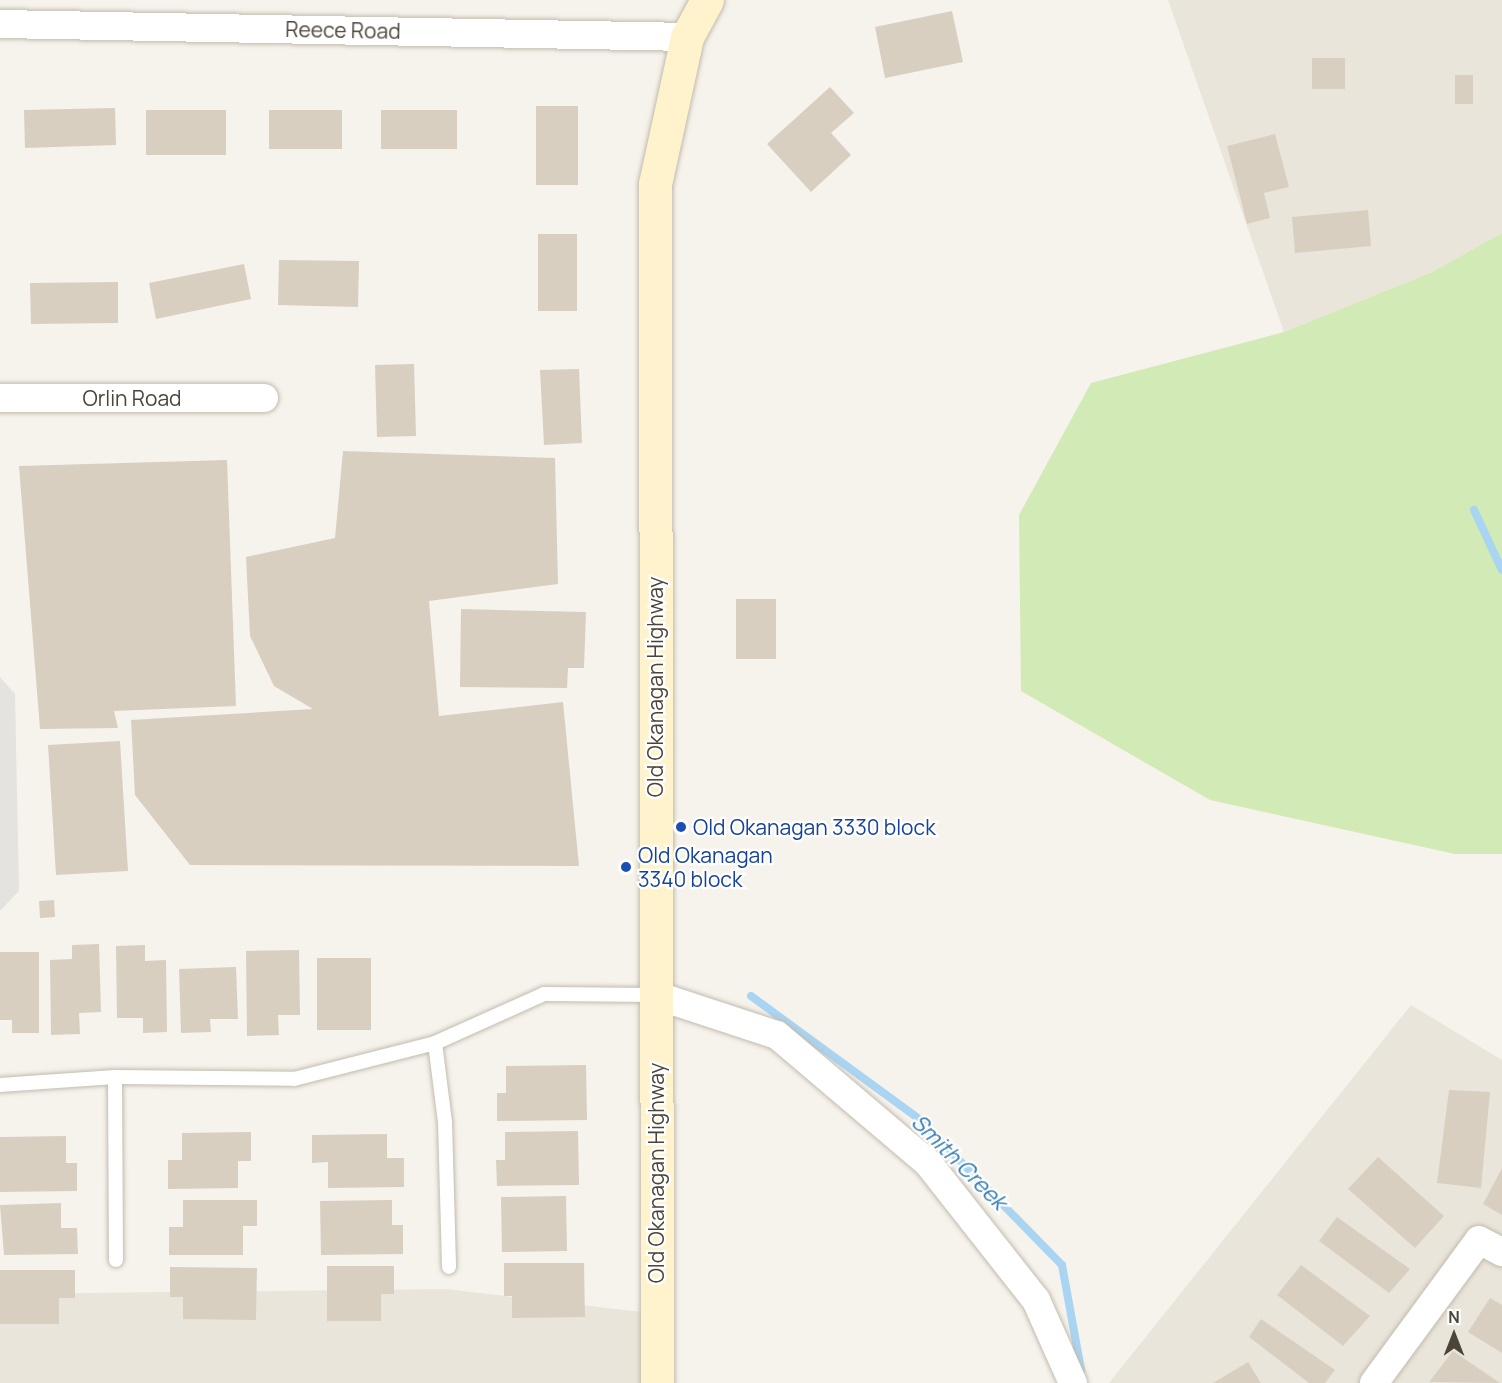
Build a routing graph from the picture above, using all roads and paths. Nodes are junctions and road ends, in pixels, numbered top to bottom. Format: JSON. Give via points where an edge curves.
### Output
{"nodes":[{"id":1,"x":707,"y":0,"type":"edge"},
{"id":2,"x":0,"y":24,"type":"edge"},
{"id":3,"x":687,"y":37,"type":"junction"},
{"id":4,"x":0,"y":398,"type":"edge"},
{"id":5,"x":264,"y":398,"type":"dead end"},
{"id":6,"x":655,"y":995,"type":"junction"},
{"id":7,"x":435,"y":1043,"type":"junction"},
{"id":8,"x":115,"y":1077,"type":"junction"},
{"id":9,"x":0,"y":1084,"type":"edge"},
{"id":10,"x":1502,"y":1252,"type":"edge"},
{"id":11,"x":116,"y":1260,"type":"dead end"},
{"id":12,"x":448,"y":1267,"type":"dead end"},
{"id":13,"x":657,"y":1383,"type":"edge"},
{"id":14,"x":1073,"y":1383,"type":"edge"},
{"id":15,"x":1374,"y":1383,"type":"edge"}],
"edges":[{"from":1,"to":3,"type":"main road","name":"Old Okanagan Highway"},
{"from":2,"to":3,"type":"street","name":"Reece Road"},
{"from":3,"to":6,"type":"main road","name":"Old Okanagan Highway","via":[[655,184]]},
{"from":4,"to":5,"type":"street","name":"Orlin Road"},
{"from":6,"to":7,"type":"lane","via":[[544,994]]},
{"from":6,"to":13,"type":"main road","name":"Old Okanagan Highway"},
{"from":6,"to":14,"type":"street","via":[[777,1035],[927,1162],[1036,1300]]},
{"from":7,"to":8,"type":"lane","via":[[294,1079]]},
{"from":7,"to":12,"type":"lane","via":[[445,1122]]},
{"from":8,"to":9,"type":"lane"},
{"from":8,"to":11,"type":"lane"},
{"from":10,"to":15,"type":"street","via":[[1479,1240]]}]}
